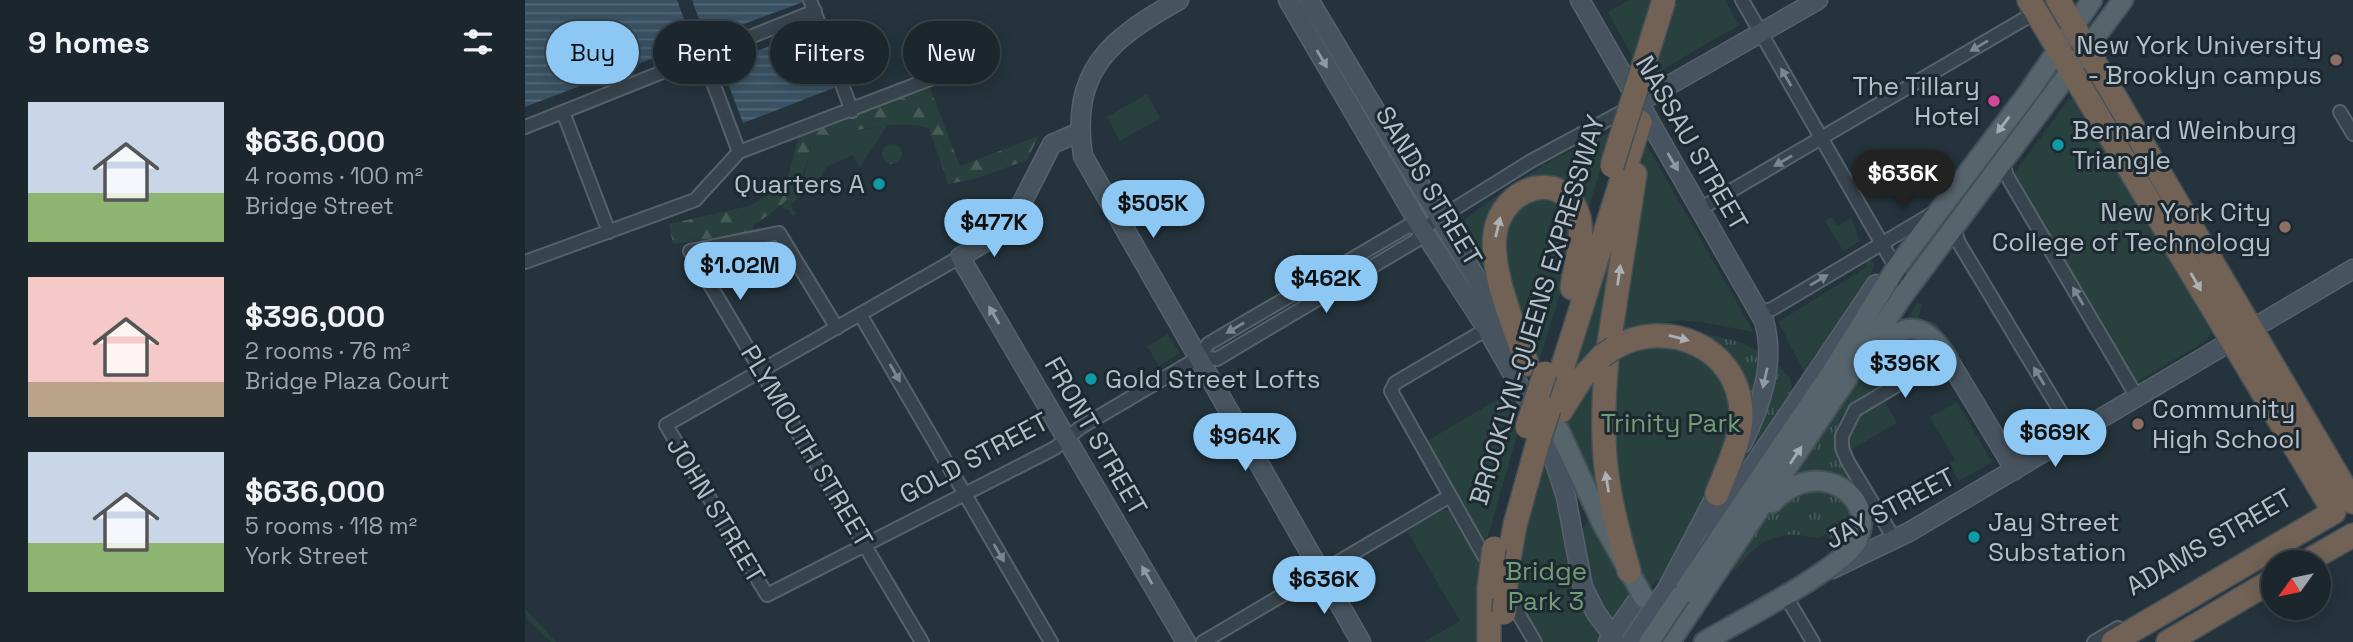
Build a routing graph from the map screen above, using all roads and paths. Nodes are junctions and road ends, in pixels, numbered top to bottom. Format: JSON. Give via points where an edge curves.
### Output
{"nodes":[{"id":1,"x":1179,"y":0,"type":"edge"},
{"id":2,"x":1288,"y":0,"type":"edge"},
{"id":3,"x":1309,"y":0,"type":"edge"},
{"id":4,"x":1580,"y":0,"type":"edge"},
{"id":5,"x":1664,"y":0,"type":"edge"},
{"id":6,"x":1679,"y":0,"type":"edge"},
{"id":7,"x":1742,"y":0,"type":"edge"},
{"id":8,"x":1818,"y":0,"type":"edge"},
{"id":9,"x":2058,"y":0,"type":"edge"},
{"id":10,"x":2092,"y":0,"type":"edge"},
{"id":11,"x":2123,"y":0,"type":"edge"},
{"id":12,"x":2031,"y":4,"type":"edge"},
{"id":13,"x":813,"y":6,"type":"edge"},
{"id":14,"x":2074,"y":26,"type":"junction"},
{"id":15,"x":756,"y":32,"type":"edge"},
{"id":16,"x":1761,"y":32,"type":"junction"},
{"id":17,"x":2088,"y":49,"type":"junction"},
{"id":18,"x":2058,"y":50,"type":"junction"},
{"id":19,"x":2071,"y":74,"type":"junction"},
{"id":20,"x":653,"y":77,"type":"edge"},
{"id":21,"x":713,"y":84,"type":"edge"},
{"id":22,"x":918,"y":84,"type":"edge"},
{"id":23,"x":852,"y":111,"type":"junction"},
{"id":24,"x":563,"y":112,"type":"junction"},
{"id":25,"x":2340,"y":112,"type":"dead end"},
{"id":26,"x":1639,"y":113,"type":"junction"},
{"id":27,"x":525,"y":127,"type":"edge"},
{"id":28,"x":1080,"y":132,"type":"junction"},
{"id":29,"x":2353,"y":134,"type":"edge"},
{"id":30,"x":1821,"y":139,"type":"junction"},
{"id":31,"x":739,"y":152,"type":"junction"},
{"id":32,"x":2003,"y":163,"type":"junction"},
{"id":33,"x":1624,"y":170,"type":"junction"},
{"id":34,"x":1700,"y":209,"type":"junction"},
{"id":35,"x":1940,"y":209,"type":"junction"},
{"id":36,"x":1439,"y":218,"type":"junction"},
{"id":37,"x":1422,"y":229,"type":"junction"},
{"id":38,"x":1954,"y":229,"type":"junction"},
{"id":39,"x":609,"y":232,"type":"junction"},
{"id":40,"x":1881,"y":242,"type":"junction"},
{"id":41,"x":960,"y":257,"type":"junction"},
{"id":42,"x":525,"y":262,"type":"edge"},
{"id":43,"x":1896,"y":268,"type":"junction"},
{"id":44,"x":2353,"y":269,"type":"edge"},
{"id":45,"x":1571,"y":288,"type":"junction"},
{"id":46,"x":1908,"y":289,"type":"junction"},
{"id":47,"x":1760,"y":312,"type":"junction"},
{"id":48,"x":860,"y":314,"type":"junction"},
{"id":49,"x":837,"y":328,"type":"junction"},
{"id":50,"x":1487,"y":328,"type":"junction"},
{"id":51,"x":2252,"y":329,"type":"junction"},
{"id":52,"x":2230,"y":342,"type":"junction"},
{"id":53,"x":1608,"y":352,"type":"junction"},
{"id":54,"x":1200,"y":357,"type":"junction"},
{"id":55,"x":1948,"y":359,"type":"junction"},
{"id":56,"x":1857,"y":365,"type":"junction"},
{"id":57,"x":762,"y":370,"type":"junction"},
{"id":58,"x":1547,"y":392,"type":"junction"},
{"id":59,"x":2137,"y":397,"type":"junction"},
{"id":60,"x":1527,"y":399,"type":"dead end"},
{"id":61,"x":2074,"y":435,"type":"junction"},
{"id":62,"x":1067,"y":439,"type":"junction"},
{"id":63,"x":1540,"y":445,"type":"junction"},
{"id":64,"x":2015,"y":470,"type":"junction"},
{"id":65,"x":965,"y":494,"type":"junction"},
{"id":66,"x":1717,"y":494,"type":"junction"},
{"id":67,"x":1450,"y":496,"type":"junction"},
{"id":68,"x":2346,"y":501,"type":"edge"},
{"id":69,"x":1703,"y":533,"type":"junction"},
{"id":70,"x":2352,"y":539,"type":"edge"},
{"id":71,"x":1895,"y":540,"type":"junction"},
{"id":72,"x":865,"y":545,"type":"junction"},
{"id":73,"x":2330,"y":550,"type":"edge"},
{"id":74,"x":1489,"y":552,"type":"junction"},
{"id":75,"x":1731,"y":552,"type":"junction"},
{"id":76,"x":1322,"y":572,"type":"junction"},
{"id":77,"x":1629,"y":572,"type":"junction"},
{"id":78,"x":1820,"y":575,"type":"junction"},
{"id":79,"x":2261,"y":587,"type":"edge"},
{"id":80,"x":1674,"y":591,"type":"junction"},
{"id":81,"x":1785,"y":594,"type":"junction"},
{"id":82,"x":767,"y":595,"type":"joint"},
{"id":83,"x":1643,"y":596,"type":"joint"},
{"id":84,"x":1509,"y":610,"type":"junction"},
{"id":85,"x":1617,"y":640,"type":"edge"},
{"id":86,"x":922,"y":642,"type":"edge"},
{"id":87,"x":1051,"y":642,"type":"edge"},
{"id":88,"x":1186,"y":642,"type":"edge"},
{"id":89,"x":1203,"y":642,"type":"edge"},
{"id":90,"x":1361,"y":642,"type":"edge"},
{"id":91,"x":1489,"y":642,"type":"edge"},
{"id":92,"x":1504,"y":642,"type":"edge"},
{"id":93,"x":1535,"y":642,"type":"edge"},
{"id":94,"x":1649,"y":642,"type":"edge"},
{"id":95,"x":1670,"y":642,"type":"edge"},
{"id":96,"x":1704,"y":642,"type":"edge"},
{"id":97,"x":1813,"y":642,"type":"edge"},
{"id":98,"x":2094,"y":642,"type":"edge"},
{"id":99,"x":2113,"y":642,"type":"edge"},
{"id":100,"x":2168,"y":642,"type":"edge"}],
"edges":[{"from":1,"to":28,"type":"main road","via":[[1120,36],[1103,55],[1085,93]]},
{"from":2,"to":37,"type":"main road","name":"SANDS STREET","one_way":true},
{"from":3,"to":36,"type":"main road","name":"SANDS STREET"},
{"from":4,"to":26,"type":"main road","name":"NASSAU STREET"},
{"from":5,"to":33,"type":"highway","name":"BROOKLYN-QUEENS EXPRESSWAY","bridge":true},
{"from":6,"to":26,"type":"highway","name":"BROOKLYN-QUEENS EXPRESSWAY"},
{"from":7,"to":16,"type":"street"},
{"from":8,"to":16,"type":"main road","name":"GOLD STREET"},
{"from":9,"to":14,"type":"highway"},
{"from":10,"to":14,"type":"main road"},
{"from":11,"to":17,"type":"main road"},
{"from":12,"to":18,"type":"highway"},
{"from":12,"to":30,"type":"street","one_way":true,"via":[[2026,18]]},
{"from":13,"to":15,"type":"street"},
{"from":13,"to":23,"type":"street"},
{"from":14,"to":17,"type":"highway"},
{"from":14,"to":18,"type":"main road"},
{"from":16,"to":26,"type":"main road","name":"GOLD STREET"},
{"from":30,"to":16,"type":"street","one_way":true},
{"from":17,"to":19,"type":"main road"},
{"from":17,"to":51,"type":"highway"},
{"from":18,"to":19,"type":"highway"},
{"from":18,"to":35,"type":"main road","one_way":true},
{"from":19,"to":32,"type":"main road"},
{"from":19,"to":52,"type":"highway","one_way":true},
{"from":20,"to":24,"type":"street"},
{"from":21,"to":31,"type":"street"},
{"from":22,"to":23,"type":"street"},
{"from":23,"to":31,"type":"street"},
{"from":24,"to":27,"type":"street"},
{"from":24,"to":39,"type":"street"},
{"from":25,"to":29,"type":"street"},
{"from":26,"to":33,"type":"highway","name":"BROOKLYN-QUEENS EXPRESSWAY"},
{"from":26,"to":34,"type":"main road","name":"NASSAU STREET","one_way":true},
{"from":26,"to":36,"type":"street","name":"GOLD STREET","via":[[1531,161]]},
{"from":28,"to":41,"type":"main road","via":[[1052,144],[1009,228]]},
{"from":28,"to":54,"type":"main road","via":[[1083,156]]},
{"from":30,"to":34,"type":"street","one_way":true},
{"from":30,"to":40,"type":"street"},
{"from":31,"to":39,"type":"street","via":[[695,200]]},
{"from":32,"to":38,"type":"main road"},
{"from":59,"to":32,"type":"street","one_way":true},
{"from":33,"to":45,"type":"highway","name":"BROOKLYN-QUEENS EXPRESSWAY"},
{"from":53,"to":33,"type":"highway","one_way":true},
{"from":33,"to":58,"type":"highway","name":"BROOKLYN-QUEENS EXPRESSWAY"},
{"from":34,"to":47,"type":"main road","name":"NASSAU STREET"},
{"from":35,"to":40,"type":"street"},
{"from":35,"to":43,"type":"main road"},
{"from":36,"to":37,"type":"street","name":"GOLD STREET"},
{"from":36,"to":58,"type":"main road","name":"SANDS STREET"},
{"from":37,"to":50,"type":"main road","name":"SANDS STREET"},
{"from":37,"to":54,"type":"street","name":"GOLD STREET","one_way":true,"via":[[1408,226],[1208,344]]},
{"from":37,"to":54,"type":"street","name":"GOLD STREET","via":[[1417,240],[1291,317],[1217,359]]},
{"from":38,"to":46,"type":"main road"},
{"from":61,"to":38,"type":"street","one_way":true},
{"from":39,"to":42,"type":"street"},
{"from":40,"to":43,"type":"street"},
{"from":47,"to":40,"type":"street","one_way":true},
{"from":41,"to":48,"type":"street"},
{"from":62,"to":41,"type":"main road","name":"FRONT STREET","one_way":true},
{"from":43,"to":46,"type":"street"},
{"from":43,"to":69,"type":"main road","via":[[1877,283]]},
{"from":43,"to":80,"type":"main road","via":[[1835,367]]},
{"from":44,"to":51,"type":"main road","name":"JAY STREET"},
{"from":45,"to":58,"type":"highway","name":"BROOKLYN-QUEENS EXPRESSWAY"},
{"from":58,"to":45,"type":"highway","one_way":true,"via":[[1505,297],[1495,242],[1501,215],[1521,192],[1549,188],[1575,208],[1580,231]]},
{"from":46,"to":56,"type":"main road"},
{"from":47,"to":66,"type":"main road","name":"NASSAU STREET","one_way":true,"via":[[1768,339],[1766,377],[1753,422]]},
{"from":48,"to":49,"type":"street"},
{"from":48,"to":65,"type":"street","one_way":true},
{"from":49,"to":57,"type":"street"},
{"from":49,"to":57,"type":"street","name":"PLYMOUTH STREET","via":[[779,233],[690,250]]},
{"from":50,"to":60,"type":"main road","name":"SANDS STREET"},
{"from":50,"to":67,"type":"street","via":[[1395,383],[1392,394]]},
{"from":51,"to":52,"type":"main road","name":"JAY STREET"},
{"from":51,"to":68,"type":"highway"},
{"from":52,"to":59,"type":"main road","name":"JAY STREET"},
{"from":52,"to":68,"type":"highway"},
{"from":53,"to":58,"type":"highway","via":[[1581,379]]},
{"from":53,"to":66,"type":"highway","one_way":true,"via":[[1641,336],[1676,336],[1704,347],[1724,366],[1738,393],[1741,423]]},
{"from":77,"to":53,"type":"highway","one_way":true,"via":[[1603,458]]},
{"from":54,"to":62,"type":"street","name":"GOLD STREET"},
{"from":54,"to":76,"type":"main road"},
{"from":55,"to":56,"type":"main road","via":[[1931,336],[1906,329],[1892,334]]},
{"from":55,"to":64,"type":"main road"},
{"from":55,"to":71,"type":"street","via":[[1855,410],[1846,426],[1842,448]]},
{"from":75,"to":56,"type":"main road","one_way":true},
{"from":57,"to":72,"type":"street","name":"PLYMOUTH STREET"},
{"from":57,"to":82,"type":"street","name":"JOHN STREET","via":[[666,425]]},
{"from":58,"to":63,"type":"highway","name":"BROOKLYN-QUEENS EXPRESSWAY","bridge":true},
{"from":58,"to":77,"type":"main road","name":"SANDS STREET","via":[[1593,504]]},
{"from":59,"to":61,"type":"main road","name":"JAY STREET"},
{"from":61,"to":64,"type":"main road","name":"JAY STREET"},
{"from":62,"to":65,"type":"street","name":"GOLD STREET"},
{"from":88,"to":62,"type":"main road","name":"FRONT STREET","one_way":true},
{"from":63,"to":74,"type":"highway","name":"BROOKLYN-QUEENS EXPRESSWAY"},
{"from":63,"to":84,"type":"highway","name":"BROOKLYN-QUEENS EXPRESSWAY","bridge":true,"via":[[1518,511],[1507,569]]},
{"from":63,"to":85,"type":"main road","via":[[1566,497],[1583,587]]},
{"from":64,"to":71,"type":"main road","name":"JAY STREET"},
{"from":65,"to":72,"type":"street","name":"GOLD STREET"},
{"from":65,"to":87,"type":"street","one_way":true},
{"from":66,"to":69,"type":"main road","name":"NASSAU STREET"},
{"from":67,"to":74,"type":"street"},
{"from":67,"to":76,"type":"street"},
{"from":68,"to":70,"type":"main road"},
{"from":68,"to":98,"type":"street","name":"ADAMS STREET"},
{"from":68,"to":99,"type":"highway"},
{"from":69,"to":80,"type":"main road"},
{"from":70,"to":73,"type":"highway"},
{"from":71,"to":78,"type":"main road","name":"JAY STREET"},
{"from":72,"to":82,"type":"street","name":"GOLD STREET"},
{"from":72,"to":86,"type":"street","name":"PLYMOUTH STREET"},
{"from":74,"to":91,"type":"highway","name":"BROOKLYN-QUEENS EXPRESSWAY","bridge":true},
{"from":75,"to":78,"type":"main road","via":[[1789,488],[1803,481],[1827,481],[1849,494],[1861,523],[1854,545]]},
{"from":75,"to":95,"type":"main road"},
{"from":76,"to":89,"type":"street"},
{"from":76,"to":90,"type":"main road"},
{"from":77,"to":83,"type":"main road","name":"SANDS STREET"},
{"from":78,"to":81,"type":"main road","name":"JAY STREET"},
{"from":79,"to":100,"type":"highway"},
{"from":80,"to":85,"type":"main road","bridge":true},
{"from":80,"to":94,"type":"main road","bridge":true},
{"from":81,"to":96,"type":"main road","name":"JAY STREET"},
{"from":81,"to":97,"type":"street"},
{"from":83,"to":85,"type":"main road"},
{"from":84,"to":92,"type":"highway","name":"BROOKLYN-QUEENS EXPRESSWAY"},
{"from":84,"to":93,"type":"street"}]}
